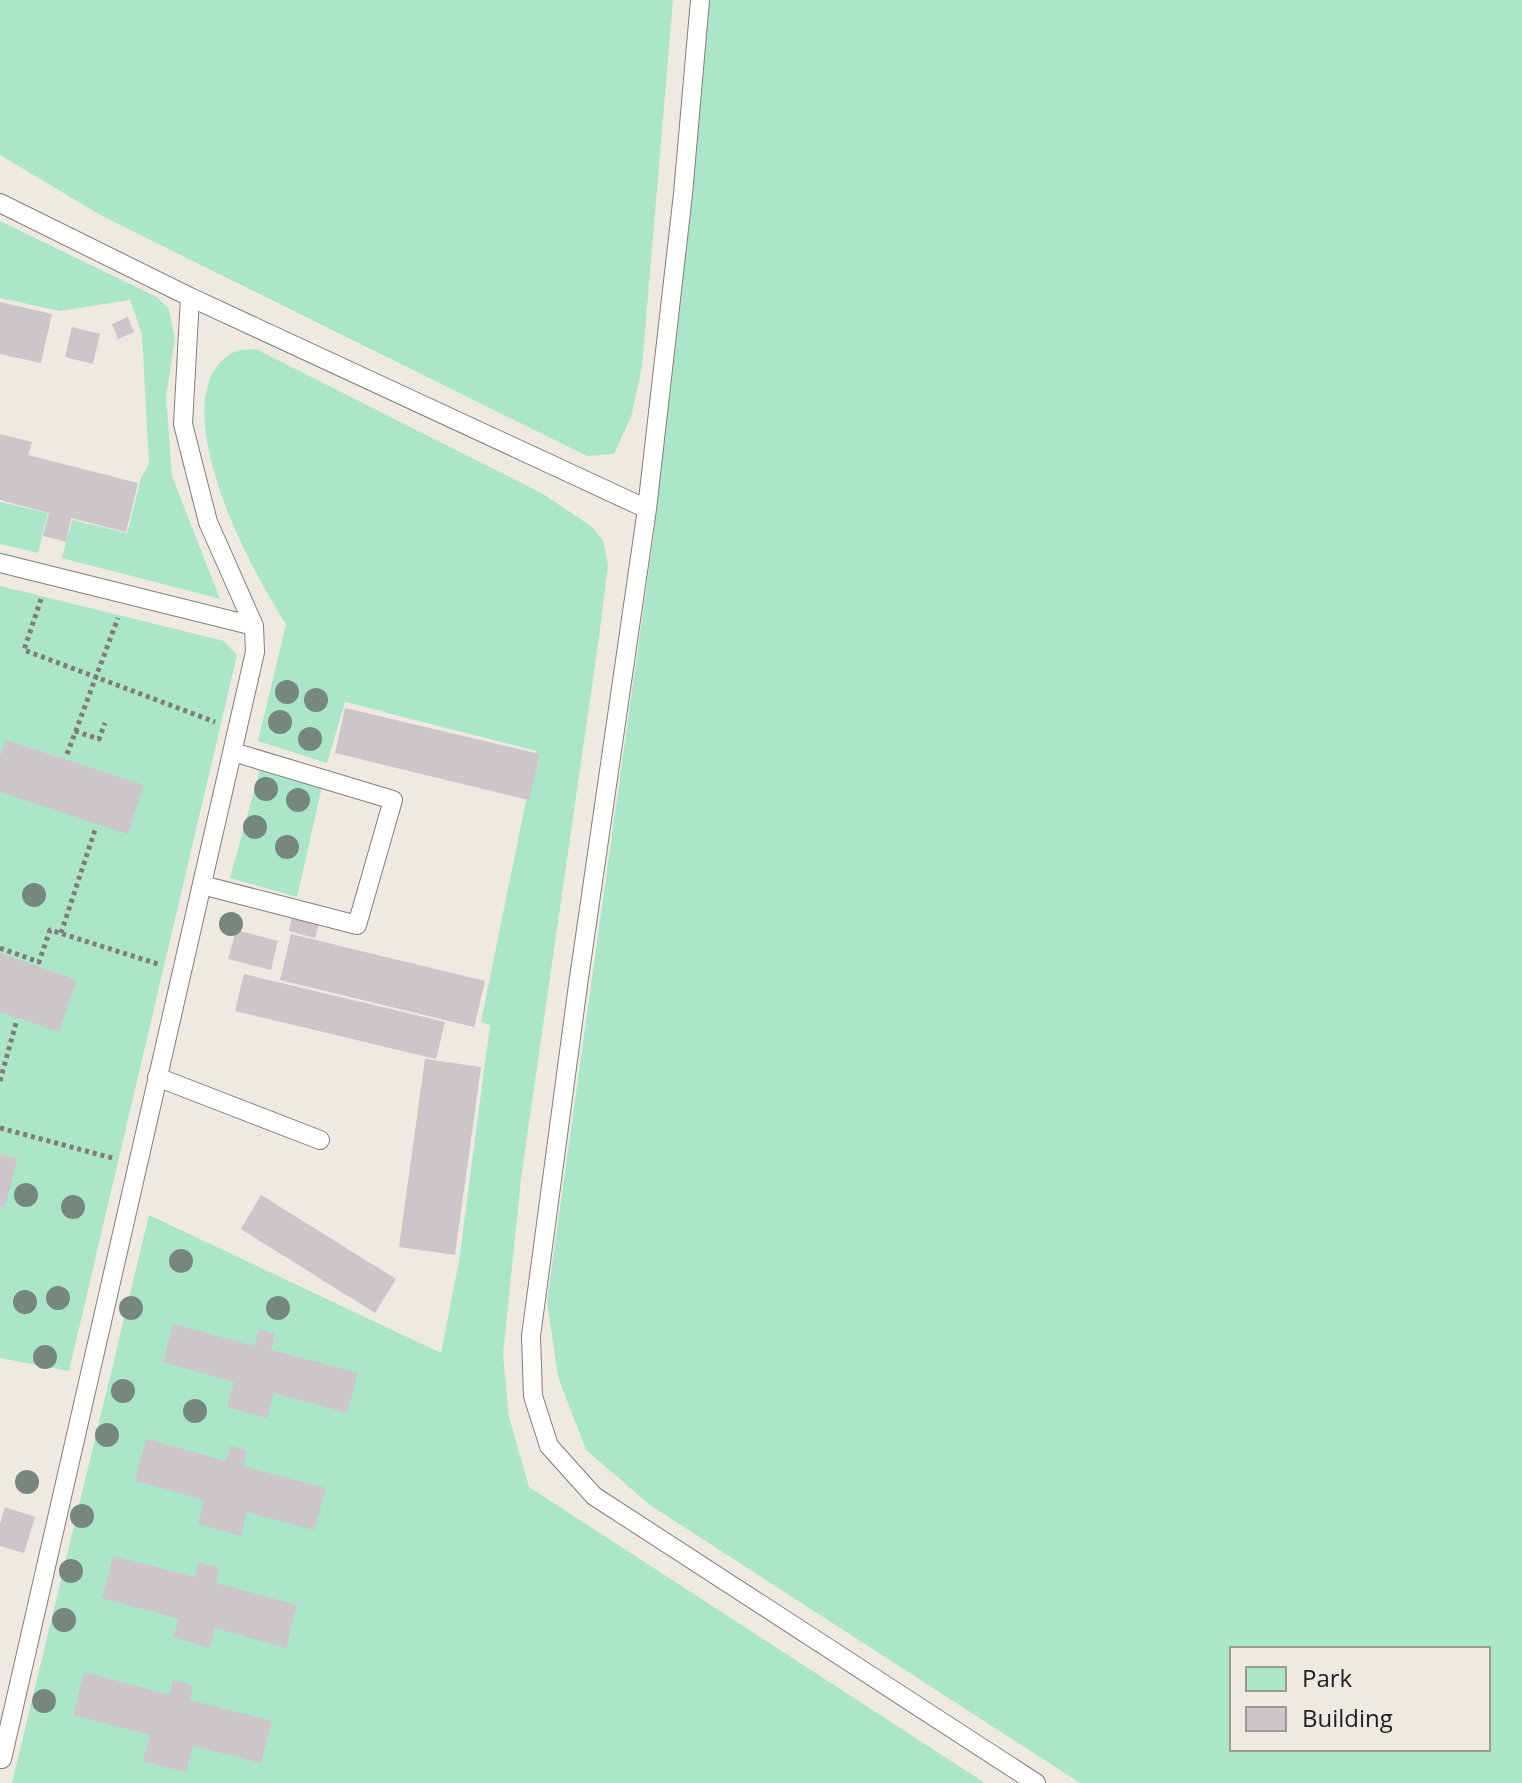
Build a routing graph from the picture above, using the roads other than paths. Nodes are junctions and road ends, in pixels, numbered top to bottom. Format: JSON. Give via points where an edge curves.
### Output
{"nodes":[{"id":1,"x":700,"y":0,"type":"edge"},
{"id":2,"x":0,"y":203,"type":"edge"},
{"id":3,"x":190,"y":297,"type":"junction"},
{"id":4,"x":647,"y":509,"type":"junction"},
{"id":5,"x":0,"y":563,"type":"edge"},
{"id":6,"x":254,"y":626,"type":"junction"},
{"id":7,"x":233,"y":752,"type":"junction"},
{"id":8,"x":202,"y":885,"type":"junction"},
{"id":9,"x":157,"y":1077,"type":"junction"},
{"id":10,"x":320,"y":1140,"type":"dead end"},
{"id":11,"x":6,"y":1719,"type":"edge"},
{"id":12,"x":2,"y":1759,"type":"dead end"},
{"id":13,"x":1036,"y":1783,"type":"edge"}],
"edges":[{"from":1,"to":4,"type":"lane"},
{"from":2,"to":3,"type":"lane"},
{"from":3,"to":4,"type":"lane"},
{"from":3,"to":6,"type":"lane","via":[[183,424],[208,522]]},
{"from":4,"to":13,"type":"lane","via":[[531,1336],[533,1396],[549,1446],[594,1496]]},
{"from":5,"to":6,"type":"lane"},
{"from":6,"to":7,"type":"lane","via":[[255,652]]},
{"from":7,"to":8,"type":"lane"},
{"from":7,"to":8,"type":"lane","via":[[393,800],[357,925]]},
{"from":8,"to":9,"type":"lane"},
{"from":9,"to":10,"type":"lane"},
{"from":9,"to":11,"type":"lane"},
{"from":11,"to":12,"type":"lane"}]}
